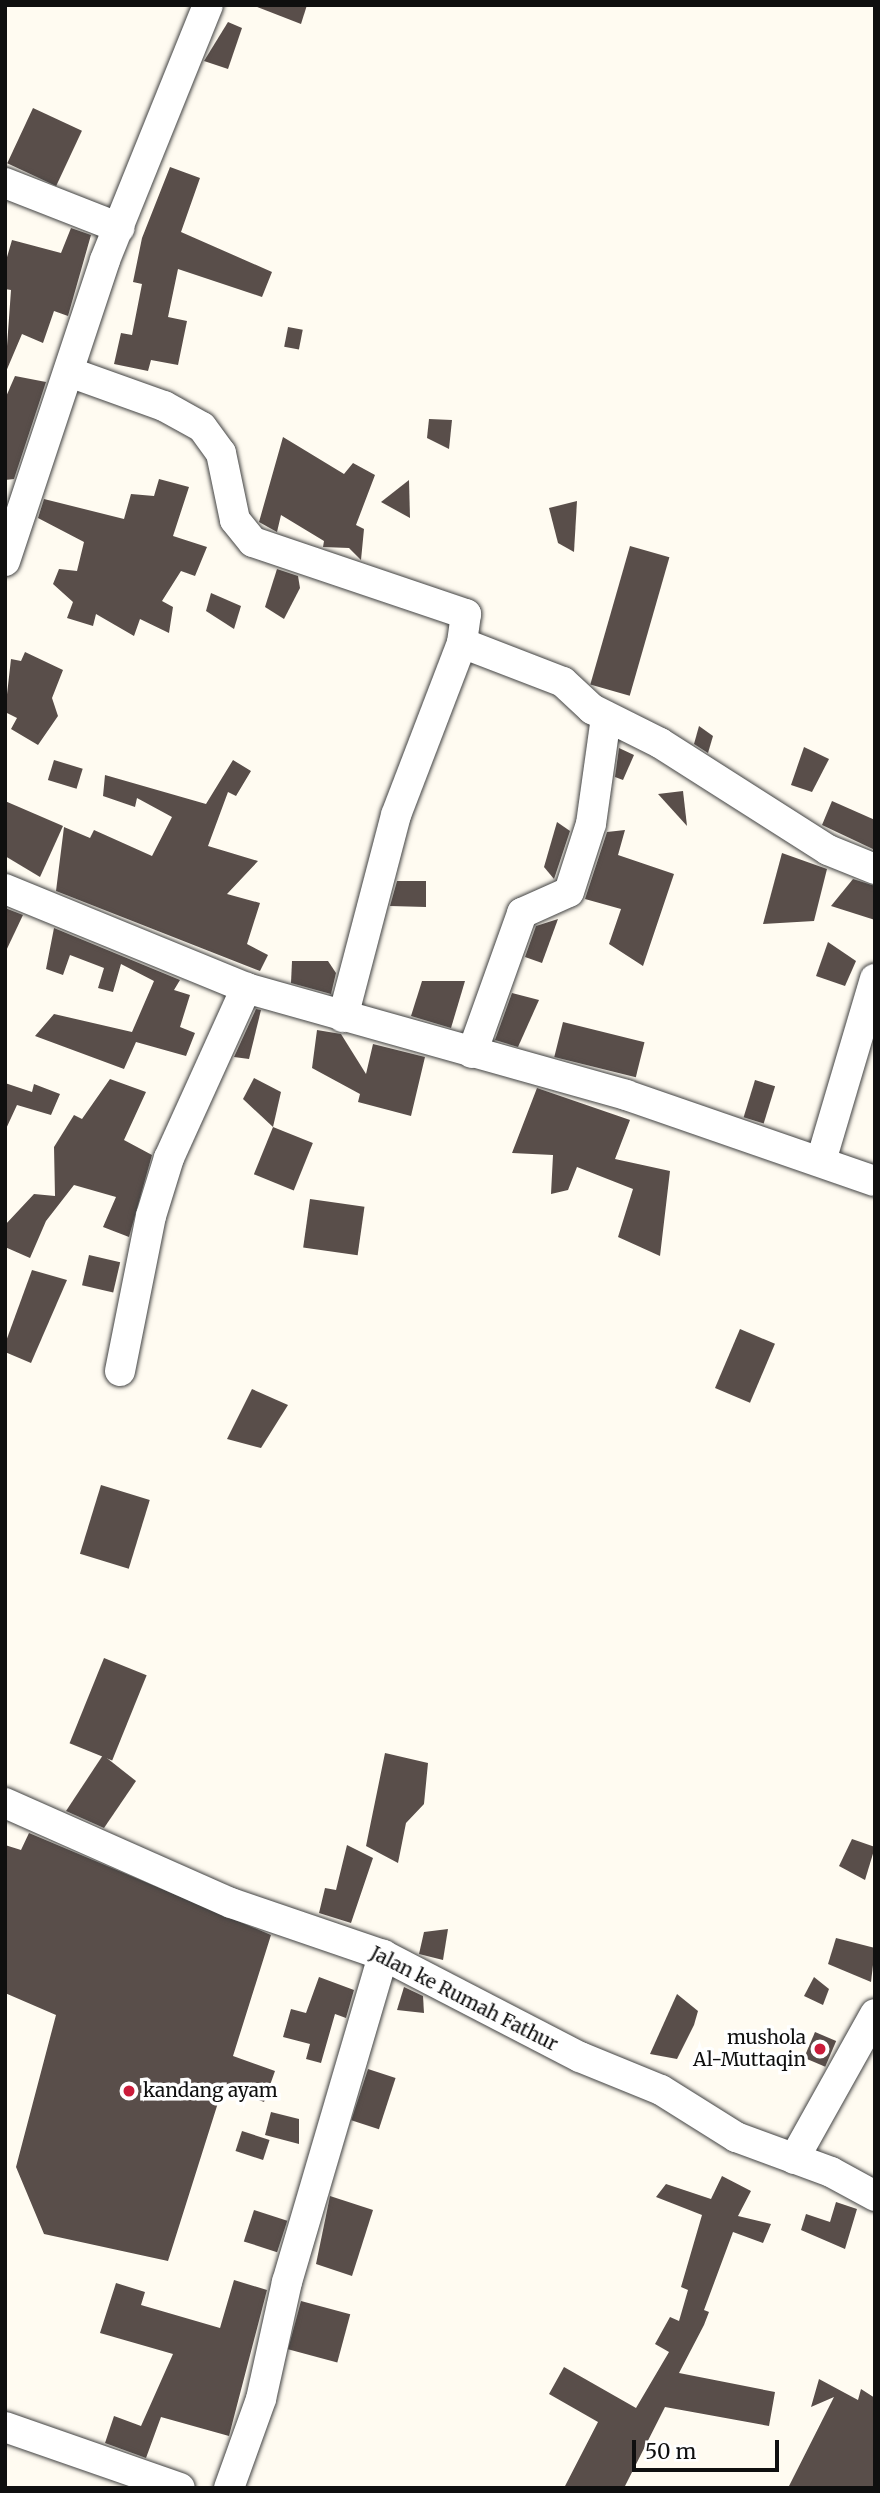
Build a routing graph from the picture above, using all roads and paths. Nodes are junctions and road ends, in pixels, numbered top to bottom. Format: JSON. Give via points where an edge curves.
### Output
{"nodes":[{"id":1,"x":208,"y":5,"type":"edge"},
{"id":2,"x":5,"y":183,"type":"edge"},
{"id":3,"x":120,"y":228,"type":"junction"},
{"id":4,"x":69,"y":372,"type":"junction"},
{"id":5,"x":5,"y":561,"type":"edge"},
{"id":6,"x":462,"y":643,"type":"junction"},
{"id":7,"x":606,"y":717,"type":"junction"},
{"id":8,"x":875,"y":869,"type":"edge"},
{"id":9,"x":5,"y":889,"type":"edge"},
{"id":10,"x":875,"y":979,"type":"edge"},
{"id":11,"x":246,"y":988,"type":"junction"},
{"id":12,"x":342,"y":1017,"type":"junction"},
{"id":13,"x":472,"y":1053,"type":"junction"},
{"id":14,"x":821,"y":1161,"type":"junction"},
{"id":15,"x":875,"y":1181,"type":"edge"},
{"id":16,"x":120,"y":1371,"type":"dead end"},
{"id":17,"x":5,"y":1803,"type":"edge"},
{"id":18,"x":383,"y":1955,"type":"junction"},
{"id":19,"x":875,"y":2014,"type":"edge"},
{"id":20,"x":794,"y":2159,"type":"junction"},
{"id":21,"x":875,"y":2196,"type":"edge"},
{"id":22,"x":5,"y":2427,"type":"edge"},
{"id":23,"x":180,"y":2488,"type":"edge"},
{"id":24,"x":229,"y":2488,"type":"edge"}],
"edges":[{"from":1,"to":3,"type":"street"},
{"from":2,"to":3,"type":"street"},
{"from":3,"to":4,"type":"street"},
{"from":4,"to":5,"type":"street"},
{"from":4,"to":6,"type":"street","via":[[164,406],[202,427],[221,453],[235,520],[253,542],[457,607],[466,614]]},
{"from":6,"to":7,"type":"street","via":[[563,682]]},
{"from":6,"to":12,"type":"street","via":[[396,815]]},
{"from":7,"to":8,"type":"street","via":[[660,743],[828,850]]},
{"from":7,"to":13,"type":"street","via":[[591,824],[569,892],[522,913]]},
{"from":9,"to":11,"type":"street"},
{"from":10,"to":14,"type":"street"},
{"from":11,"to":12,"type":"street"},
{"from":11,"to":16,"type":"street","via":[[169,1158],[151,1216]]},
{"from":12,"to":13,"type":"street"},
{"from":13,"to":14,"type":"street","via":[[626,1095]]},
{"from":14,"to":15,"type":"street"},
{"from":17,"to":18,"type":"street","name":"Jalan ke Rumah Fathur","via":[[231,1903]]},
{"from":18,"to":20,"type":"street","name":"Jalan ke Rumah Fathur","via":[[580,2057],[661,2090],[736,2137]]},
{"from":18,"to":24,"type":"street","via":[[287,2282],[261,2399]]},
{"from":19,"to":20,"type":"street"},
{"from":20,"to":21,"type":"street","name":"Jalan ke Rumah Fathur"},
{"from":22,"to":23,"type":"street"}]}
